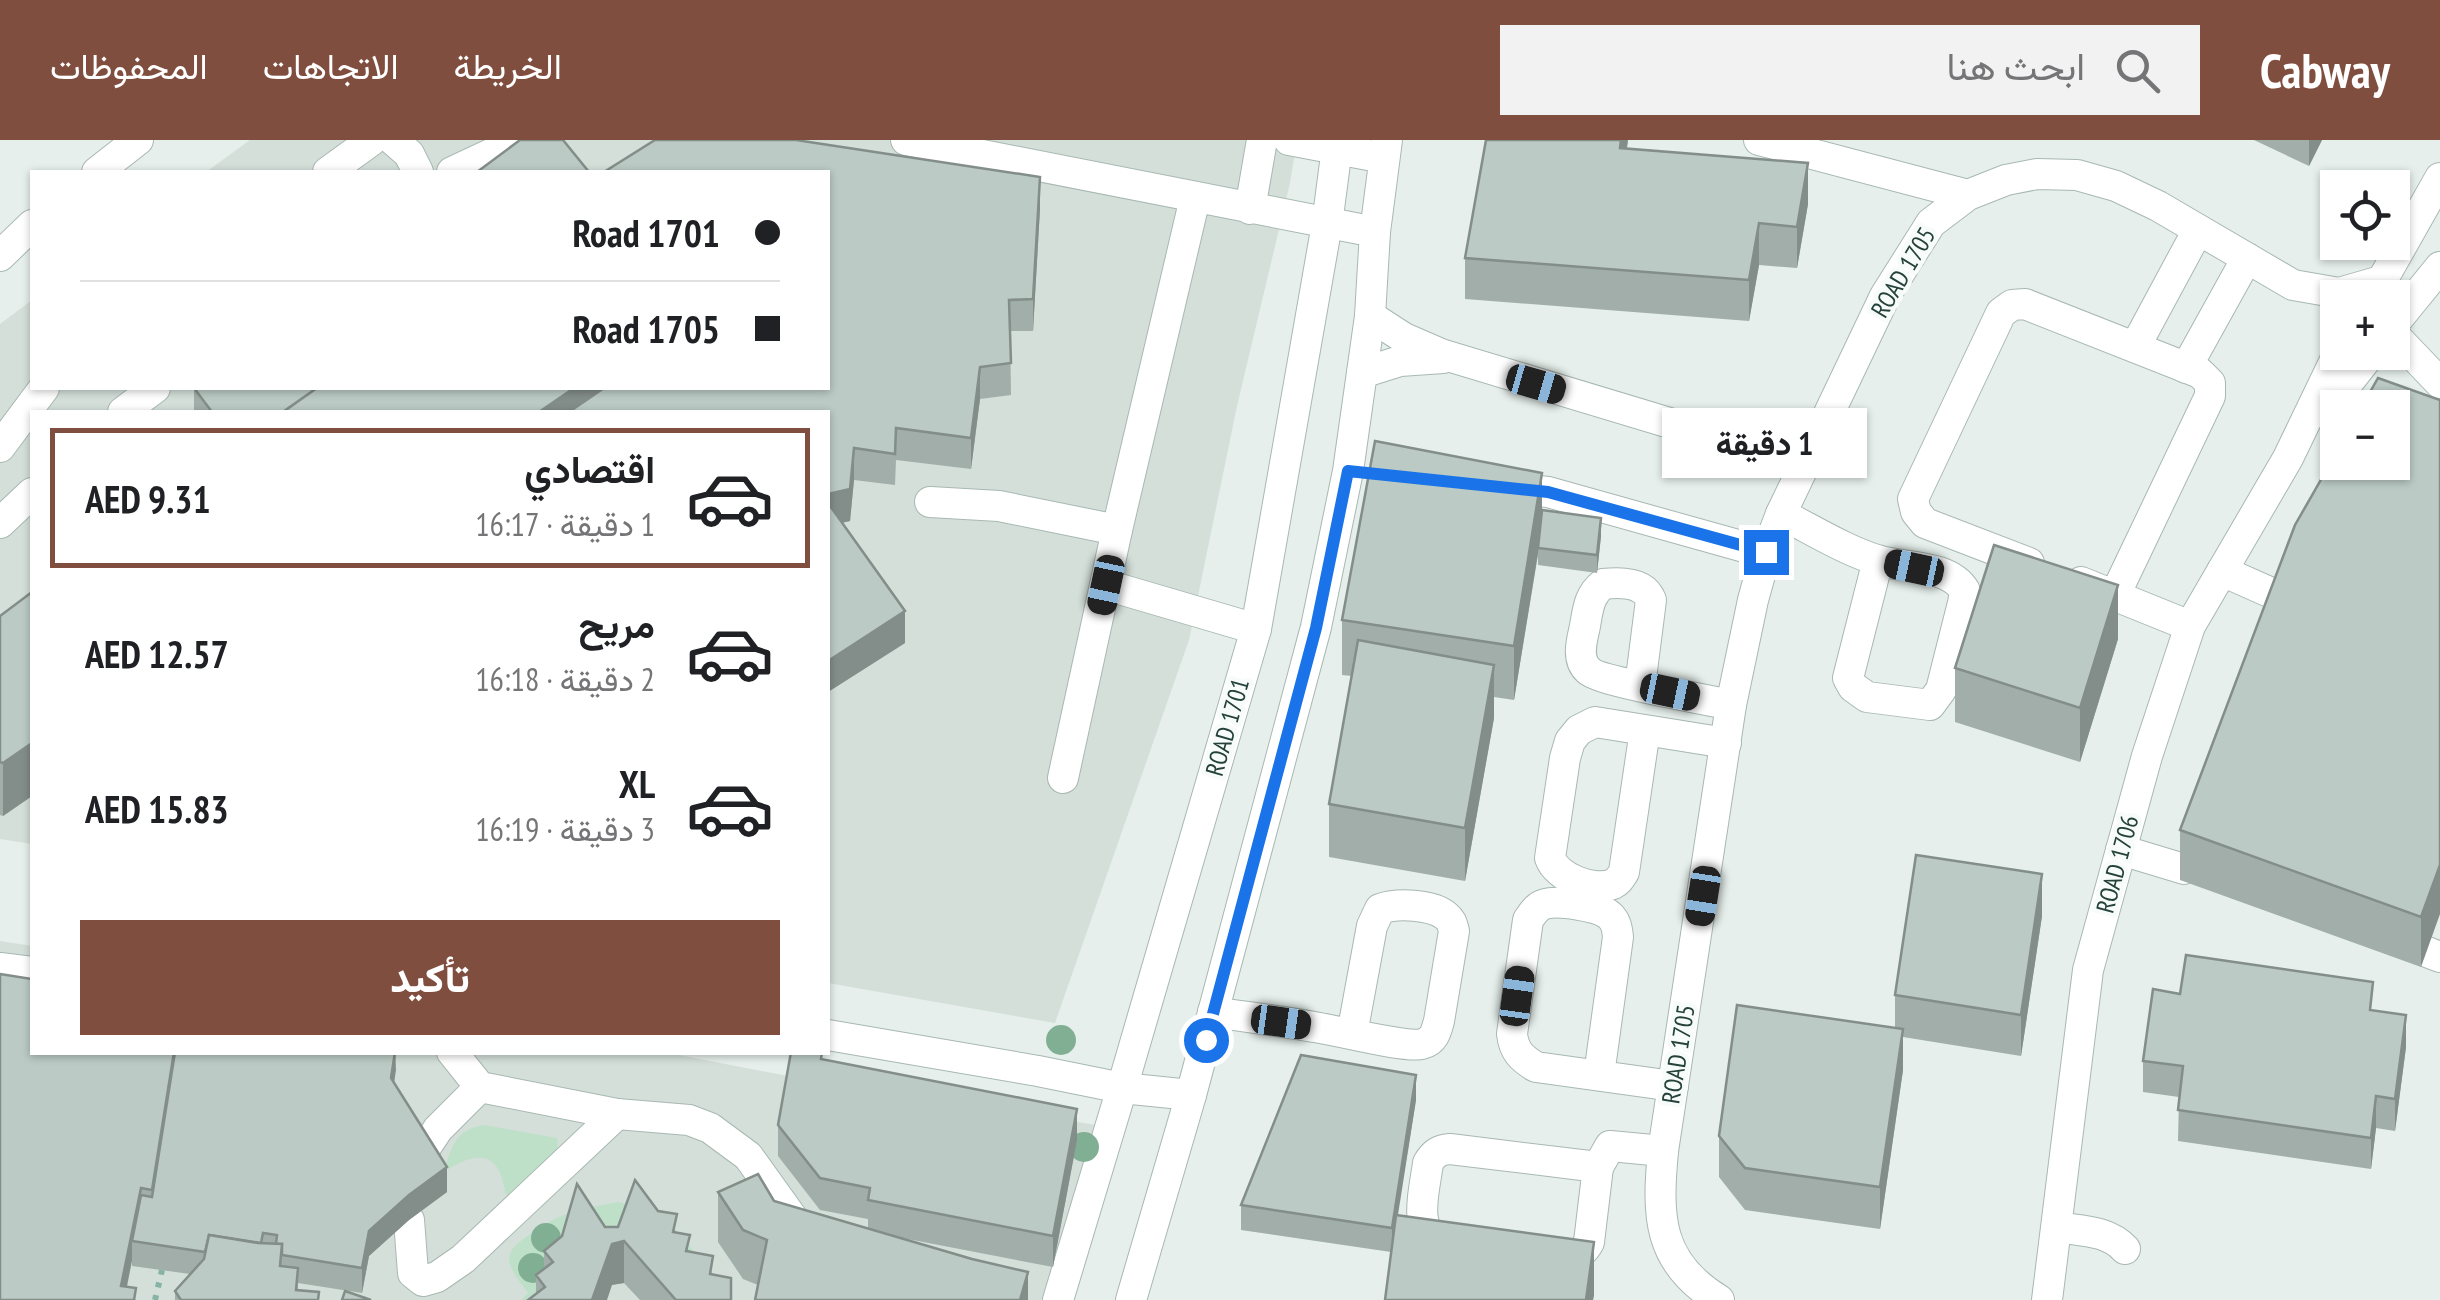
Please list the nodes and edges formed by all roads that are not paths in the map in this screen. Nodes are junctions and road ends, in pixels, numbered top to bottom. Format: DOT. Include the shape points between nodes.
graph roads {
  1 [pos="138,140"];
  2 [pos="393,140"];
  3 [pos="526,140"];
  4 [pos="906,140"];
  5 [pos="1262,140"];
  6 [pos="1289,140"];
  7 [pos="1759,140"];
  8 [pos="1337,144"];
  9 [pos="1386,149"];
  10 [pos="368,153"];
  11 [pos="99,170"];
  12 [pos="332,170"];
  13 [pos="417,170"];
  14 [pos="456,170"];
  15 [pos="2440,178"];
  16 [pos="1968,194"];
  17 [pos="1194,198"];
  18 [pos="1250,209"];
  19 [pos="1327,224"];
  20 [pos="30,227"];
  21 [pos="2198,230"];
  22 [pos="1376,232"];
  23 [pos="0,256"];
  24 [pos="2247,258"];
  25 [pos="2440,267"];
  26 [pos="2383,280"];
  27 [pos="2320,290"];
  28 [pos="2410,306"];
  29 [pos="1370,316"];
  30 [pos="2136,348"];
  31 [pos="2410,350"];
  32 [pos="1461,361"];
  33 [pos="2186,368"];
  34 [pos="2330,370"];
  35 [pos="2358,370"];
  36 [pos="1362,373"];
  37 [pos="2440,383"];
  38 [pos="152,390"];
  39 [pos="36,402"];
  40 [pos="126,410"];
  41 [pos="1726,440"];
  42 [pos="0,446"];
  43 [pos="2288,458"];
  44 [pos="1348,471"];
  45 [pos="1384,474"];
  46 [pos="1475,484"];
  47 [pos="30,494"];
  48 [pos="930,502"];
  49 [pos="1782,514"];
  50 [pos="0,524"];
  51 [pos="1117,530"];
  52 [pos="1766,552"];
  53 [pos="1878,560"];
  54 [pos="2222,571"];
  55 [pos="1106,585"];
  56 [pos="2115,595"];
  57 [pos="2285,599"];
  58 [pos="2190,626"];
  59 [pos="1256,628"];
  60 [pos="1640,686"];
  61 [pos="1731,705"];
  62 [pos="1645,730"];
  63 [pos="1726,744"];
  64 [pos="1063,778"];
  65 [pos="2120,850"];
  66 [pos="2184,868"];
  67 [pos="0,968"];
  68 [pos="30,972"];
  69 [pos="1213,1012"];
  70 [pos="1352,1034"];
  71 [pos="830,1035"];
  72 [pos="454,1055"];
  73 [pos="1598,1075"];
  74 [pos="1673,1086"];
  75 [pos="480,1087"];
  76 [pos="1122,1088"];
  77 [pos="1191,1095"];
  78 [pos="616,1114"];
  79 [pos="1663,1151"];
  80 [pos="422,1153"];
  81 [pos="1598,1167"];
  82 [pos="409,1220"];
  83 [pos="2057,1227"];
  84 [pos="834,1246"];
  85 [pos="2125,1249"];
  86 [pos="1045,1299"];
  87 [pos="1132,1300"];
  88 [pos="1718,1300"];
  89 [pos="2047,1300"];
  1 -- 11 [label="street"];
  2 -- 13 [label="street"];
  3 -- 14 [label="street"];
  4 -- 17 [label="street"];
  5 -- 18 [label="street"];
  6 -- 8 [label="street"];
  7 -- 16 [label="street"];
  8 -- 9 [label="street"];
  8 -- 19 [label="street, ROAD 1701"];
  9 -- 22 [label="street"];
  10 -- 12 [label="street"];
  15 -- 26 [label="street"];
  16 -- 21 [label="street, ROAD 1705" via="2037,174 2077,175 2116,186"];
  16 -- 49 [label="street, ROAD 1705" via="1932,222 1894,280"];
  17 -- 18 [label="street"];
  17 -- 51 [label="street"];
  18 -- 19 [label="street"];
  19 -- 22 [label="street"];
  19 -- 59 [label="street, ROAD 1701"];
  20 -- 23 [label="street"];
  21 -- 24 [label="street, ROAD 1705"];
  21 -- 30 [label="street"];
  22 -- 29 [label="street"];
  24 -- 27 [label="street, ROAD 1705" via="2293,285"];
  24 -- 33 [label="street"];
  25 -- 28 [label="street"];
  29 -- 32 [label="street"];
  29 -- 36 [label="street"];
  30 -- 33 [label="street"];
  30 -- 56 [label="street" via="2026,304 2001,313 1913,499 1925,523"];
  31 -- 37 [label="street"];
  32 -- 36 [label="street" via="1410,359"];
  32 -- 41 [label="street"];
  33 -- 56 [label="street" via="2210,383 2210,396"];
  34 -- 43 [label="street, ROAD 1706"];
  35 -- 43 [label="street, ROAD 1706"];
  36 -- 44 [label="street"];
  38 -- 40 [label="street"];
  39 -- 42 [label="street"];
  43 -- 54 [label="street, ROAD 1706"];
  44 -- 45 [label="street"];
  44 -- 69 [label="street" via="1316,628"];
  46 -- 52 [label="street" via="1548,492"];
  47 -- 50 [label="street"];
  48 -- 51 [label="street" via="999,506"];
  49 -- 52 [label="street, ROAD 1705"];
  49 -- 53 [label="street"];
  51 -- 55 [label="street"];
  52 -- 61 [label="street, ROAD 1705"];
  53 -- 53 [label="street" via="1950,575 1965,591 1941,690 1930,705 1867,696 1848,678"];
  54 -- 57 [label="street"];
  54 -- 58 [label="street, ROAD 1706"];
  55 -- 59 [label="street"];
  55 -- 64 [label="street"];
  56 -- 58 [label="street"];
  58 -- 65 [label="street, ROAD 1706"];
  59 -- 76 [label="street, ROAD 1701"];
  60 -- 61 [label="street"];
  61 -- 63 [label="street, ROAD 1705"];
  62 -- 62 [label="street" via="1595,722 1570,741 1550,858 1570,880 1611,885 1624,872"];
  62 -- 63 [label="street"];
  63 -- 74 [label="street, ROAD 1705"];
  65 -- 66 [label="street"];
  65 -- 83 [label="street, ROAD 1706" via="2088,970"];
  67 -- 68 [label="street"];
  69 -- 70 [label="street"];
  69 -- 77 [label="street"];
  70 -- 70 [label="street" via="1415,1045 1435,1036 1454,931 1444,914 1390,905 1380,910"];
  71 -- 76 [label="street"];
  72 -- 75 [label="street"];
  73 -- 73 [label="street" via="1536,1067 1514,1048 1528,920 1546,903 1596,908 1617,925"];
  73 -- 74 [label="street"];
  74 -- 79 [label="street, ROAD 1705"];
  75 -- 78 [label="street"];
  75 -- 80 [label="street"];
  76 -- 77 [label="street"];
  76 -- 86 [label="street, ROAD 1701"];
  77 -- 87 [label="street"];
  78 -- 82 [label="street" via="436,1277 423,1281 412,1272"];
  78 -- 84 [label="street" via="710,1128 748,1156 806,1235"];
  79 -- 81 [label="street" via="1610,1146"];
  79 -- 88 [label="street, ROAD 1705" via="1659,1198 1666,1240 1688,1277"];
  81 -- 81 [label="street" via="1589,1242 1572,1258 1441,1244 1423,1225 1428,1162 1441,1150"];
  83 -- 85 [label="street" via="2106,1235"];
  83 -- 89 [label="street, ROAD 1706"];
}
